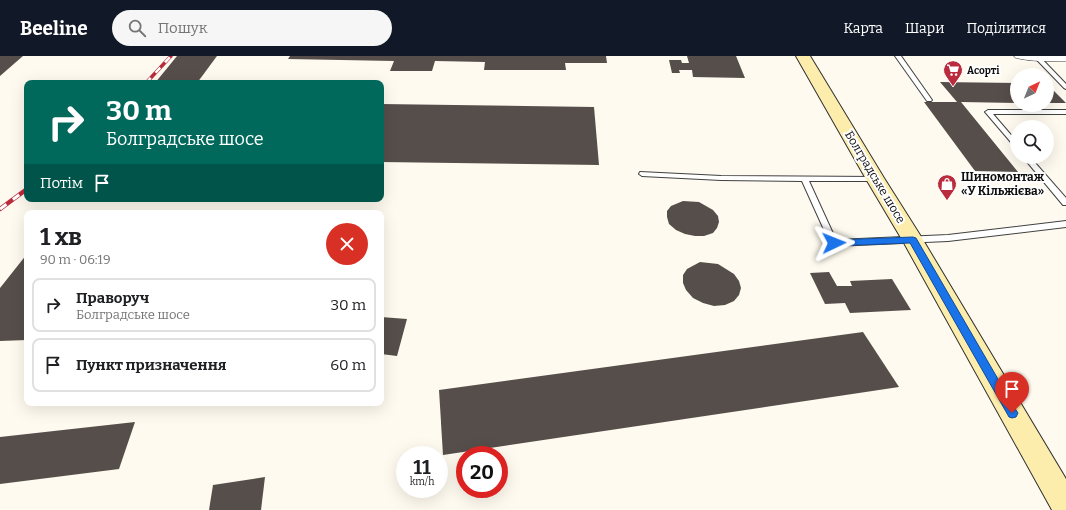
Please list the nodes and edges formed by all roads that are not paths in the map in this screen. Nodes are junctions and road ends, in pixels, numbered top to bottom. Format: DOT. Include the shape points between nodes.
graph roads {
  1 [pos="802,56"];
  2 [pos="898,56"];
  3 [pos="1022,56"];
  4 [pos="1038,58"];
  5 [pos="1066,58"];
  6 [pos="1066,87"];
  7 [pos="929,100"];
  8 [pos="1066,112"];
  9 [pos="1010,138"];
  10 [pos="1032,164"];
  11 [pos="642,174"];
  12 [pos="805,179"];
  13 [pos="875,179"];
  14 [pos="1066,203"];
  15 [pos="1066,224"];
  16 [pos="913,240"];
  17 [pos="1066,506"];
  1 -- 13 [label="main road, Болградське шосе"];
  2 -- 7 [label="lane"];
  3 -- 4 [label="street"];
  4 -- 5 [label="street"];
  4 -- 6 [label="lane"];
  8 -- 9 [label="lane" via="988,112"];
  10 -- 14 [label="lane"];
  11 -- 12 [label="lane"];
  12 -- 13 [label="lane"];
  12 -- 16 [label="lane" via="834,243"];
  13 -- 16 [label="main road, Болградське шосе"];
  15 -- 16 [label="lane"];
  16 -- 17 [label="main road, Болградське шосе"];
}
